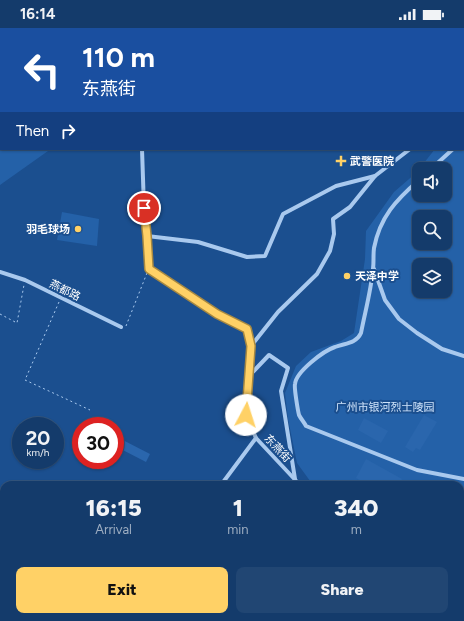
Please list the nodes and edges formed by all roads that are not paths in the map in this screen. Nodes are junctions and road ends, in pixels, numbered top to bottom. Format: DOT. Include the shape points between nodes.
graph roads {
  1 [pos="142,150"];
  2 [pos="409,150"];
  3 [pos="452,150"];
  4 [pos="439,162"];
  5 [pos="375,176"];
  6 [pos="412,186"];
  7 [pos="147,236"];
  8 [pos="373,269"];
  9 [pos="0,272"];
  10 [pos="123,328"];
  11 [pos="251,346"];
  12 [pos="464,356"];
  13 [pos="249,377"];
  14 [pos="256,438"];
  15 [pos="295,479"];
  16 [pos="464,479"];
  17 [pos="224,481"];
  1 -- 7 [label="street"];
  2 -- 5 [label="street"];
  3 -- 4 [label="street"];
  5 -- 7 [label="street" via="336,186 283,214 265,256 247,257 198,242"];
  5 -- 11 [label="street" via="350,207 333,219 334,234 330,251 316,274 278,312"];
  6 -- 8 [label="street" via="398,199 382,222 374,249"];
  7 -- 11 [label="street, 东燕街" via="149,269 217,314 247,329"];
  8 -- 12 [label="street" via="385,300 399,319 442,349"];
  8 -- 16 [label="street" via="358,339 333,347 312,360 302,370 295,384 299,415 306,426 417,470"];
  9 -- 10 [label="street, 燕都路" via="25,280"];
  11 -- 13 [label="street, 东燕街"];
  13 -- 14 [label="street, 东燕街" via="246,415"];
  13 -- 15 [label="street" via="268,355 288,368 282,391"];
  14 -- 15 [label="street, 东燕街"];
  14 -- 17 [label="street"];
}
